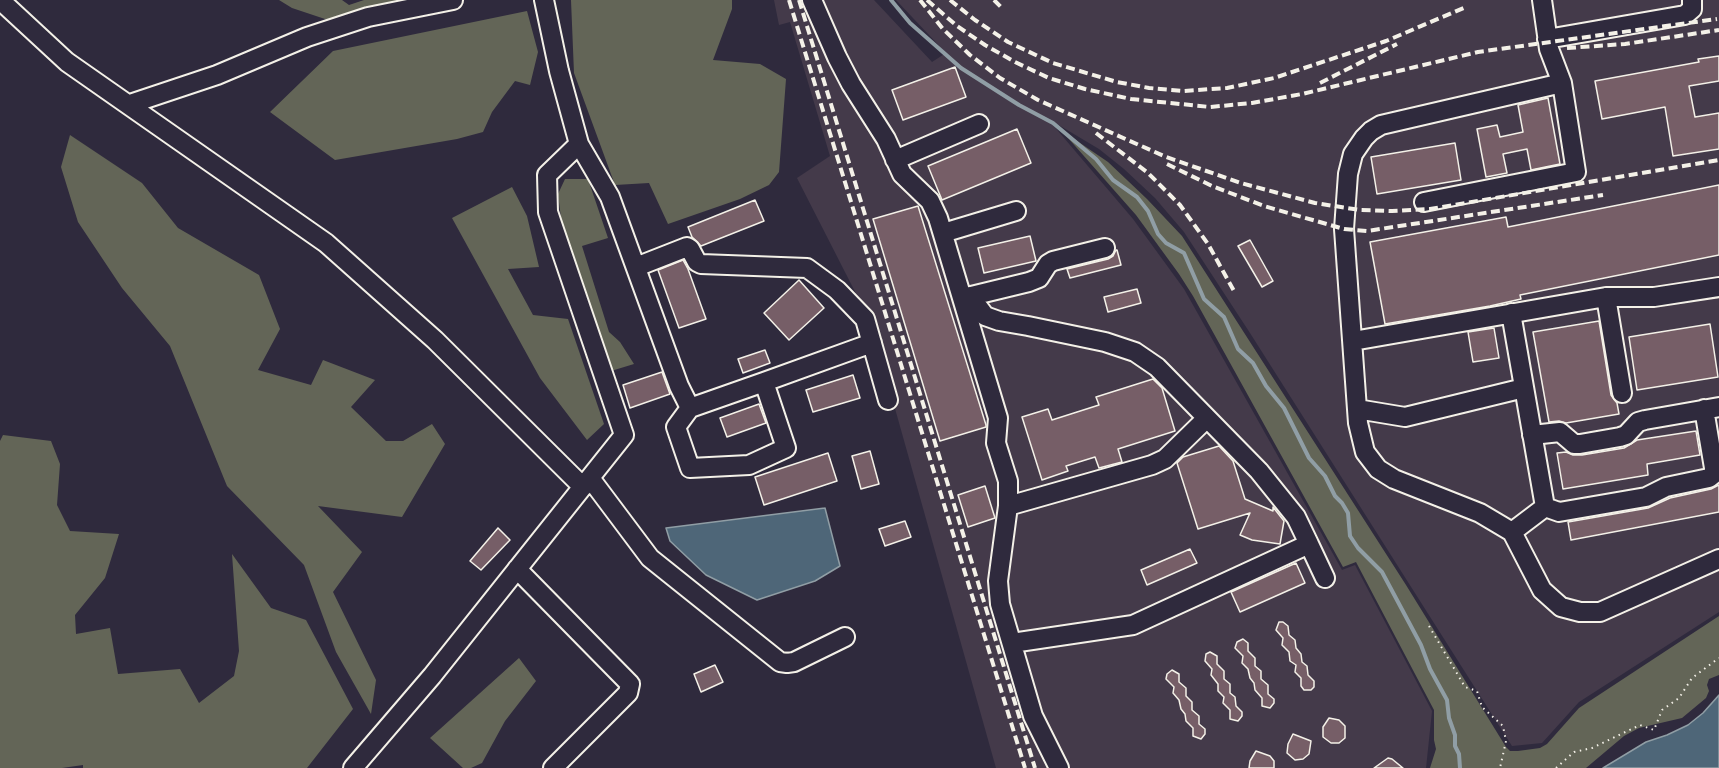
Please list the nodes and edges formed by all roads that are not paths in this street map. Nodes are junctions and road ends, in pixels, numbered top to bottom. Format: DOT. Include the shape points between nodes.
graph roads {
  1 [pos="0,0"];
  2 [pos="453,0"];
  3 [pos="544,0"];
  4 [pos="812,0"];
  5 [pos="1542,0"];
  6 [pos="1692,0"];
  7 [pos="1547,39"];
  8 [pos="1562,83"];
  9 [pos="130,104"];
  10 [pos="979,124"];
  11 [pos="579,144"];
  12 [pos="895,160"];
  13 [pos="1424,202"];
  14 [pos="1016,211"];
  15 [pos="943,233"];
  16 [pos="1105,248"];
  17 [pos="636,267"];
  18 [pos="1719,287"];
  19 [pos="966,297"];
  20 [pos="1606,297"];
  21 [pos="1511,313"];
  22 [pos="1353,341"];
  23 [pos="872,343"];
  24 [pos="764,382"];
  25 [pos="1524,388"];
  26 [pos="1623,393"];
  27 [pos="888,400"];
  28 [pos="690,408"];
  29 [pos="1711,408"];
  30 [pos="1357,409"];
  31 [pos="1207,418"];
  32 [pos="1532,435"];
  33 [pos="587,483"];
  34 [pos="1008,506"];
  35 [pos="1545,507"];
  36 [pos="1512,532"];
  37 [pos="1309,544"];
  38 [pos="1719,559"];
  39 [pos="517,569"];
  40 [pos="1325,578"];
  41 [pos="845,637"];
  42 [pos="1012,643"];
  43 [pos="353,768"];
  44 [pos="553,768"];
  45 [pos="1059,768"];
  1 -- 9 [label="street" via="67,62"];
  2 -- 9 [label="street" via="368,17"];
  3 -- 11 [label="street"];
  4 -- 12 [label="street" via="851,84"];
  5 -- 7 [label="street"];
  6 -- 7 [label="street" via="1692,9 1685,15"];
  7 -- 8 [label="street"];
  8 -- 13 [label="street" via="1576,172"];
  8 -- 22 [label="street" via="1381,125 1357,145 1350,162 1344,229"];
  9 -- 33 [label="street" via="326,243"];
  10 -- 12 [label="street"];
  11 -- 17 [label="street" via="610,197"];
  11 -- 33 [label="street" via="547,175 548,212 624,435"];
  12 -- 15 [label="street" via="902,174 930,201"];
  14 -- 15 [label="street"];
  15 -- 19 [label="street"];
  16 -- 19 [label="street" via="1053,261 1039,278 1029,282"];
  17 -- 23 [label="street" via="687,247 702,264 807,268 858,310"];
  17 -- 28 [label="street"];
  18 -- 20 [label="street" via="1654,297"];
  19 -- 31 [label="street" via="986,316 999,321 1105,342 1135,352 1157,367"];
  19 -- 34 [label="street" via="997,411 996,443 1008,481"];
  20 -- 21 [label="street"];
  20 -- 26 [label="street"];
  21 -- 22 [label="street"];
  21 -- 25 [label="street"];
  22 -- 30 [label="street"];
  23 -- 24 [label="street"];
  23 -- 27 [label="street"];
  24 -- 28 [label="street"];
  24 -- 28 [label="street" via="786,448 748,465 690,468 676,427"];
  25 -- 30 [label="street" via="1405,417"];
  25 -- 32 [label="street"];
  29 -- 32 [label="street" via="1645,420 1626,435 1580,444 1574,444 1560,432"];
  29 -- 35 [label="street" via="1714,474 1709,478 1666,487 1635,499 1559,512"];
  30 -- 36 [label="street" via="1365,452 1378,469 1480,513"];
  31 -- 34 [label="street" via="1165,459 1152,465"];
  31 -- 37 [label="street" via="1259,471 1296,517"];
  32 -- 35 [label="street"];
  33 -- 39 [label="street"];
  33 -- 41 [label="street" via="650,558 780,662 794,662"];
  34 -- 42 [label="street" via="998,581 1000,604"];
  35 -- 36 [label="street"];
  36 -- 38 [label="street" via="1542,590 1561,607 1580,612 1599,612"];
  37 -- 40 [label="street"];
  37 -- 42 [label="street" via="1133,625"];
  39 -- 43 [label="street"];
  39 -- 44 [label="street" via="631,689"];
  42 -- 45 [label="street" via="1034,716"];
}
